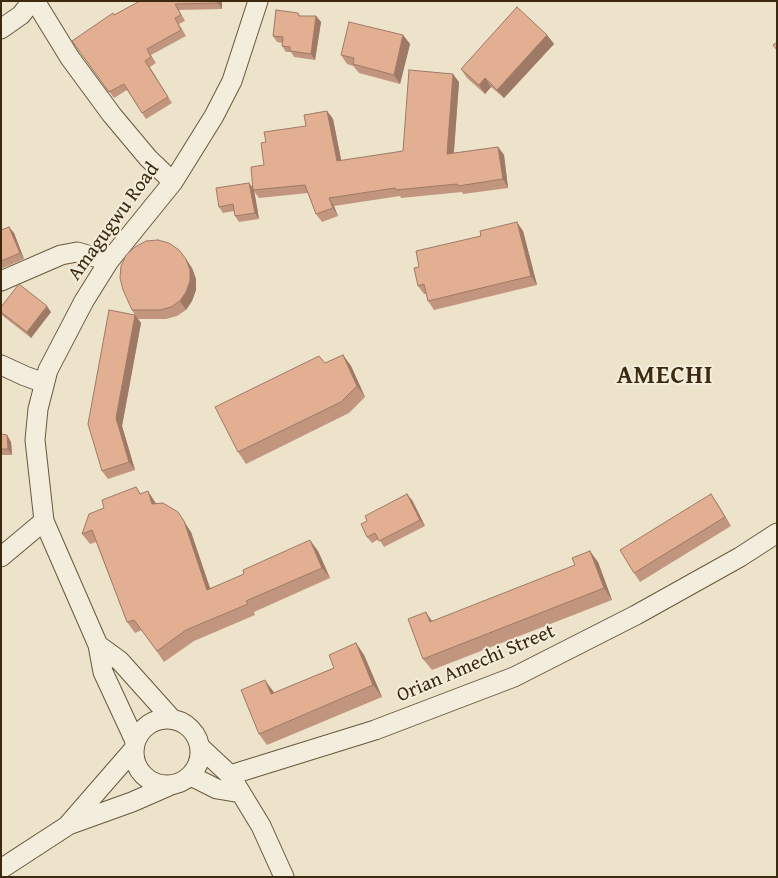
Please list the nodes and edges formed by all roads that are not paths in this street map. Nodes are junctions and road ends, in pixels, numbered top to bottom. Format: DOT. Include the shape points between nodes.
graph roads {
  1 [pos="34,1"];
  2 [pos="258,1"];
  3 [pos="1,29"];
  4 [pos="173,182"];
  5 [pos="109,261"];
  6 [pos="1,281"];
  7 [pos="1,364"];
  8 [pos="44,382"];
  9 [pos="44,521"];
  10 [pos="777,533"];
  11 [pos="1,557"];
  12 [pos="98,646"];
  13 [pos="172,719"];
  14 [pos="135,745"];
  15 [pos="200,747"];
  16 [pos="230,775"];
  17 [pos="190,776"];
  18 [pos="171,785"];
  19 [pos="241,793"];
  20 [pos="67,826"];
  21 [pos="1,869"];
  22 [pos="284,877"];
  1 -- 3 [label="street"];
  1 -- 4 [label="street" via="70,58 112,114 148,158"];
  2 -- 4 [label="street, Amagugwu Road" via="232,81"];
  4 -- 5 [label="street, Amagugwu Road"];
  5 -- 6 [label="street" via="77,252"];
  5 -- 8 [label="street, Amagugwu Road" via="66,334"];
  7 -- 8 [label="street"];
  8 -- 9 [label="street, Amagugwu Road" via="35,440"];
  9 -- 11 [label="street"];
  9 -- 12 [label="street, Amagugwu Road"];
  10 -- 16 [label="street, Orian Amechi Street" via="636,615 514,677 375,730"];
  12 -- 13 [label="street" via="120,661"];
  12 -- 14 [label="street, Amagugwu Road" via="103,672"];
  13 -- 14 [label="street" via="150,723 141,731"];
  13 -- 15 [label="street" via="191,728"];
  14 -- 18 [label="street" via="136,763 144,775 156,783"];
  14 -- 20 [label="street"];
  15 -- 16 [label="street"];
  15 -- 17 [label="street" via="197,767"];
  16 -- 19 [label="street"];
  17 -- 18 [label="street"];
  17 -- 19 [label="street" via="217,789"];
  18 -- 20 [label="street"];
  19 -- 22 [label="street" via="261,826"];
  20 -- 21 [label="street"];
}
